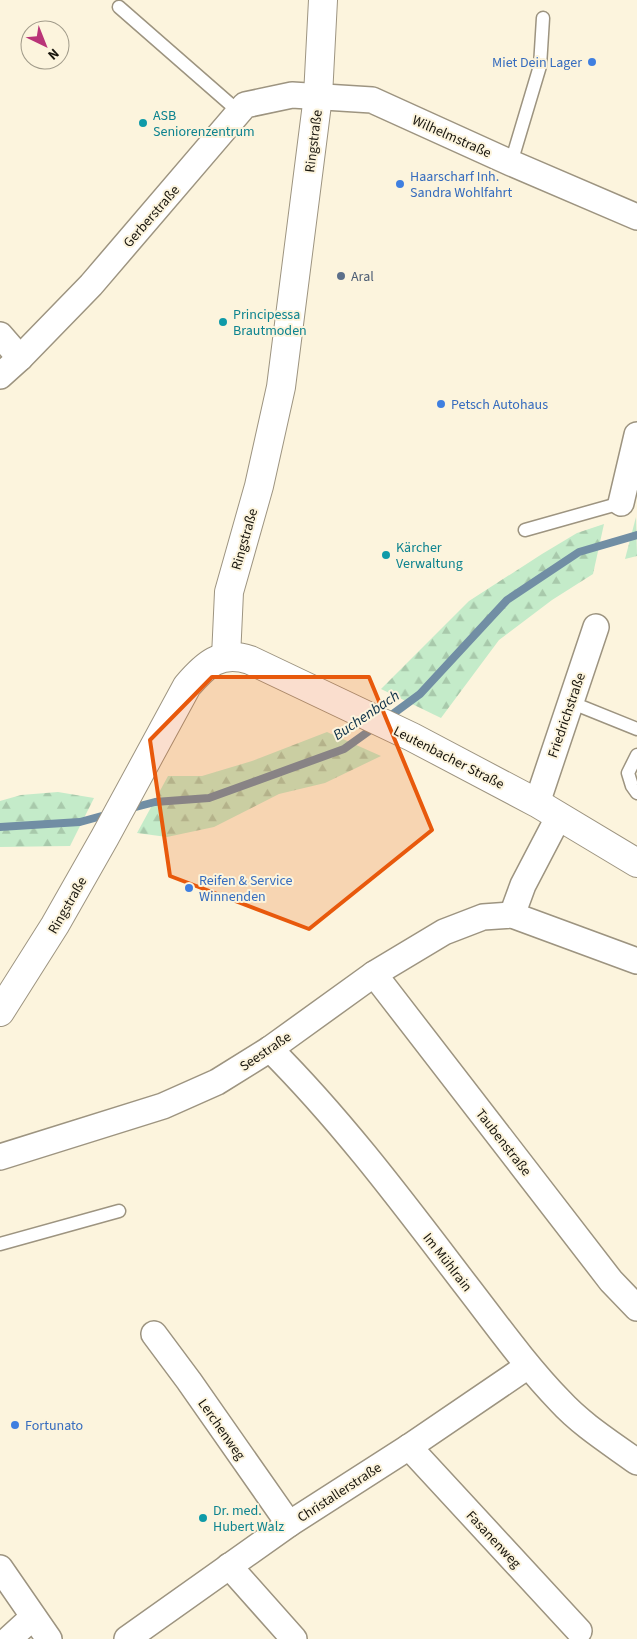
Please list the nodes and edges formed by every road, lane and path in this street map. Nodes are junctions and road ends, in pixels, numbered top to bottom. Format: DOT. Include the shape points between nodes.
graph roads {
  1 [pos="323,0"];
  2 [pos="119,7"];
  3 [pos="543,18"];
  4 [pos="318,96"];
  5 [pos="238,111"];
  6 [pos="511,164"];
  7 [pos="637,218"];
  8 [pos="0,335"];
  9 [pos="20,358"];
  10 [pos="0,376"];
  11 [pos="637,434"];
  12 [pos="621,503"];
  13 [pos="526,530"];
  14 [pos="596,628"];
  15 [pos="226,658"];
  16 [pos="570,702"];
  17 [pos="637,729"];
  18 [pos="637,755"];
  19 [pos="637,793"];
  20 [pos="548,809"];
  21 [pos="637,864"];
  22 [pos="512,914"];
  23 [pos="637,961"];
  24 [pos="374,974"];
  25 [pos="0,1012"];
  26 [pos="270,1049"];
  27 [pos="0,1157"];
  28 [pos="119,1211"];
  29 [pos="0,1244"];
  30 [pos="637,1308"];
  31 [pos="154,1334"];
  32 [pos="528,1366"];
  33 [pos="409,1447"];
  34 [pos="637,1462"];
  35 [pos="289,1524"];
  36 [pos="229,1566"];
  37 [pos="0,1568"];
  38 [pos="33,1617"];
  39 [pos="579,1631"];
  40 [pos="9,1639"];
  41 [pos="49,1639"];
  42 [pos="127,1639"];
  43 [pos="294,1639"];
  1 -- 4 [label="street, Ringstraße"];
  2 -- 5 [label="lane"];
  3 -- 6 [label="lane" via="540,66"];
  4 -- 5 [label="street, Gerberstraße" via="292,95 245,104"];
  4 -- 6 [label="street, Wilhelmstraße" via="372,100"];
  4 -- 15 [label="street, Ringstraße" via="281,387 259,486 228,592"];
  5 -- 9 [label="street, Gerberstraße" via="91,284"];
  6 -- 7 [label="street, Wilhelmstraße"];
  8 -- 9 [label="street"];
  9 -- 10 [label="street, Gerberstraße"];
  11 -- 12 [label="street"];
  12 -- 13 [label="lane"];
  14 -- 16 [label="street, Friedrichstraße"];
  15 -- 20 [label="street, Leutenbacher Straße" via="237,655 250,660 412,737"];
  15 -- 25 [label="street, Ringstraße" via="202,668 187,686 106,837"];
  16 -- 17 [label="lane"];
  16 -- 20 [label="street, Friedrichstraße"];
  18 -- 19 [label="lane" via="628,772"];
  20 -- 21 [label="street, Leutenbacher Straße"];
  20 -- 22 [label="street"];
  22 -- 23 [label="street, Seestraße"];
  22 -- 24 [label="street, Seestraße" via="483,916 444,932"];
  24 -- 26 [label="street, Seestraße"];
  24 -- 30 [label="street, Taubenstraße" via="611,1281"];
  26 -- 27 [label="street, Seestraße" via="217,1082 163,1106"];
  26 -- 32 [label="street, Im Mühlrain" via="303,1082 386,1181"];
  28 -- 29 [label="lane"];
  31 -- 35 [label="street, Lerchenweg"];
  32 -- 33 [label="street, Christallerstraße"];
  32 -- 34 [label="street, Im Mühlrain" via="561,1402"];
  33 -- 35 [label="street, Christallerstraße"];
  33 -- 39 [label="street, Fasanenweg"];
  35 -- 36 [label="street, Christallerstraße"];
  36 -- 42 [label="street, Christallerstraße"];
  36 -- 43 [label="street"];
  37 -- 38 [label="street"];
  38 -- 40 [label="street"];
  38 -- 41 [label="street"];
}
